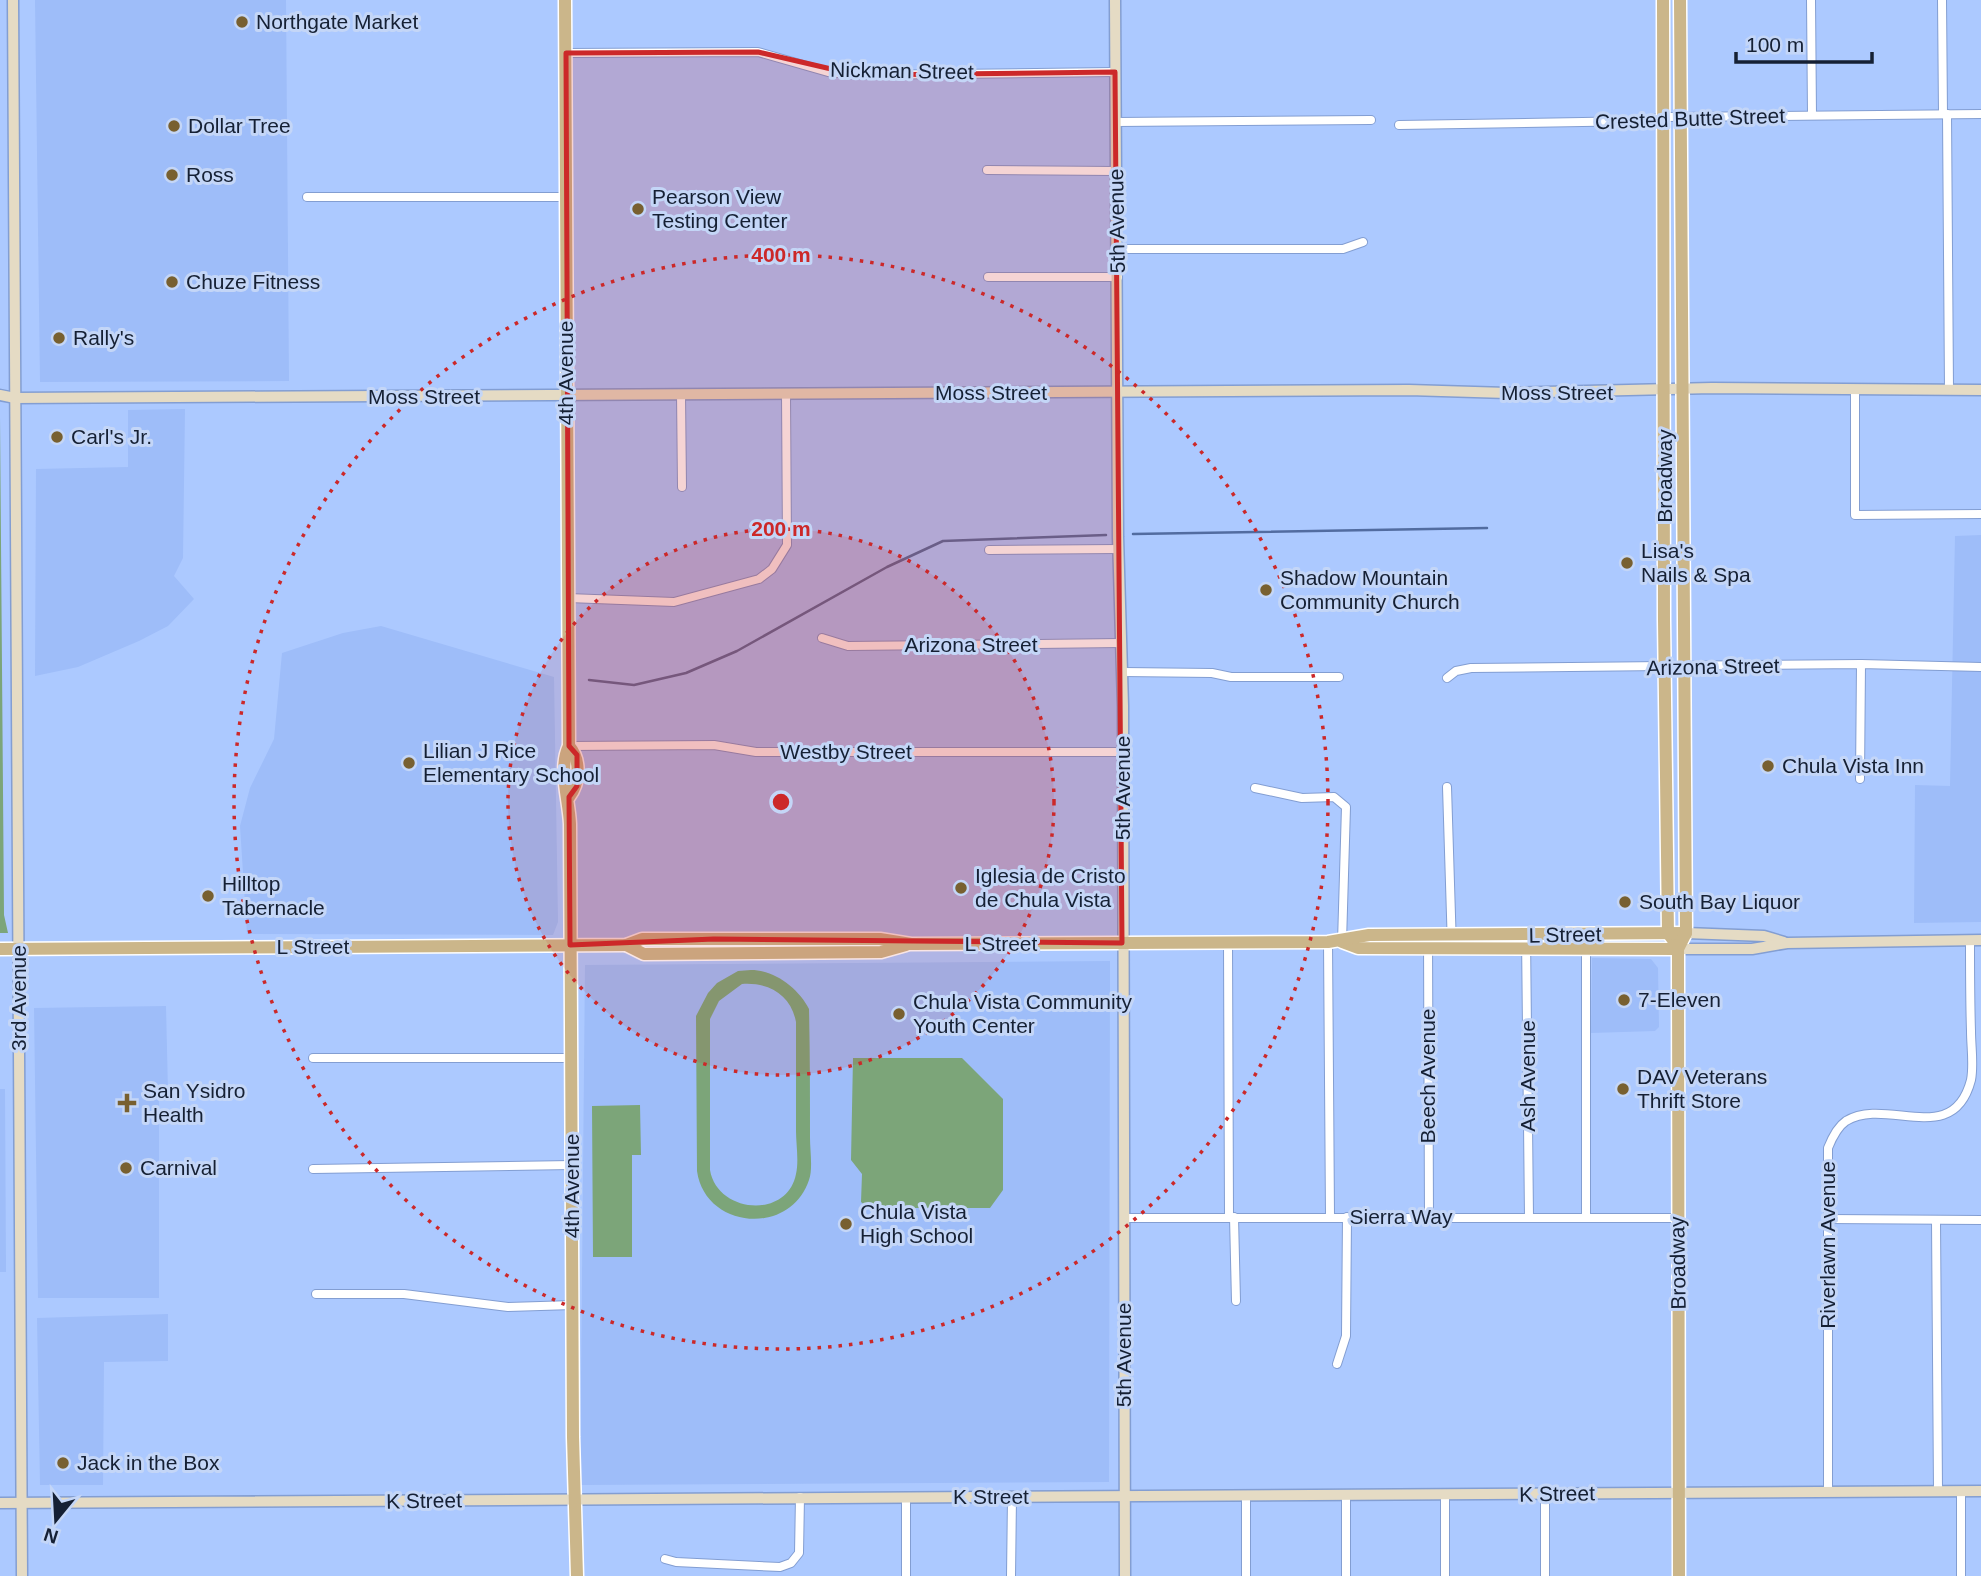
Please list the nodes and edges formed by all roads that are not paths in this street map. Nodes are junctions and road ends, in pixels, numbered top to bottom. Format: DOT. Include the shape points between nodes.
graph roads {
  1 [pos="13,0"];
  2 [pos="565,0"];
  3 [pos="1115,0"];
  4 [pos="1663,0"];
  5 [pos="1680,0"];
  6 [pos="1811,0"];
  7 [pos="1942,0"];
  8 [pos="566,53"];
  9 [pos="1115,72"];
  10 [pos="1945,114"];
  11 [pos="1981,114"];
  12 [pos="1812,116"];
  13 [pos="1664,117"];
  14 [pos="1680,117"];
  15 [pos="1371,120"];
  16 [pos="1116,122"];
  17 [pos="1399,125"];
  18 [pos="987,170"];
  19 [pos="1115,171"];
  20 [pos="307,197"];
  21 [pos="566,197"];
  22 [pos="1363,242"];
  23 [pos="1116,249"];
  24 [pos="988,277"];
  25 [pos="1118,277"];
  26 [pos="1665,389"];
  27 [pos="1682,389"];
  28 [pos="1949,390"];
  29 [pos="1981,390"];
  30 [pos="1119,391"];
  31 [pos="1855,391"];
  32 [pos="681,394"];
  33 [pos="786,394"];
  34 [pos="0,395"];
  35 [pos="565,396"];
  36 [pos="15,398"];
  37 [pos="682,486"];
  38 [pos="1981,514"];
  39 [pos="1118,549"];
  40 [pos="989,550"];
  41 [pos="568,598"];
  42 [pos="822,638"];
  43 [pos="1121,643"];
  44 [pos="1861,664"];
  45 [pos="1981,667"];
  46 [pos="1665,668"];
  47 [pos="1684,668"];
  48 [pos="1123,672"];
  49 [pos="1339,677"];
  50 [pos="1447,678"];
  51 [pos="569,746"];
  52 [pos="1123,751"];
  53 [pos="1860,779"];
  54 [pos="1447,787"];
  55 [pos="1255,788"];
  56 [pos="1668,933"];
  57 [pos="1686,933"];
  58 [pos="1975,940"];
  59 [pos="1428,941"];
  60 [pos="1451,941"];
  61 [pos="1328,942"];
  62 [pos="1342,942"];
  63 [pos="1527,942"];
  64 [pos="1122,943"];
  65 [pos="1228,943"];
  66 [pos="1787,943"];
  67 [pos="570,945"];
  68 [pos="0,949"];
  69 [pos="18,949"];
  70 [pos="1678,949"];
  71 [pos="1586,950"];
  72 [pos="313,1058"];
  73 [pos="571,1058"];
  74 [pos="572,1165"];
  75 [pos="313,1169"];
  76 [pos="1329,1216"];
  77 [pos="1232,1217"];
  78 [pos="1347,1217"];
  79 [pos="1529,1217"];
  80 [pos="1586,1217"];
  81 [pos="1124,1218"];
  82 [pos="1429,1218"];
  83 [pos="1677,1218"];
  84 [pos="1827,1219"];
  85 [pos="1936,1220"];
  86 [pos="1981,1220"];
  87 [pos="316,1294"];
  88 [pos="1236,1301"];
  89 [pos="573,1305"];
  90 [pos="1337,1364"];
  91 [pos="1938,1490"];
  92 [pos="1828,1491"];
  93 [pos="1961,1491"];
  94 [pos="1981,1491"];
  95 [pos="1679,1493"];
  96 [pos="1346,1495"];
  97 [pos="1445,1495"];
  98 [pos="1545,1495"];
  99 [pos="1246,1496"];
  100 [pos="800,1497"];
  101 [pos="906,1497"];
  102 [pos="1012,1497"];
  103 [pos="1125,1497"];
  104 [pos="574,1500"];
  105 [pos="0,1503"];
  106 [pos="22,1503"];
  107 [pos="665,1559"];
  108 [pos="22,1576"];
  109 [pos="577,1576"];
  110 [pos="906,1576"];
  111 [pos="1011,1576"];
  112 [pos="1125,1576"];
  113 [pos="1246,1576"];
  114 [pos="1346,1576"];
  115 [pos="1445,1576"];
  116 [pos="1545,1576"];
  117 [pos="1679,1576"];
  118 [pos="1961,1576"];
  1 -- 36 [label="street, 3rd Avenue"];
  2 -- 8 [label="main road, 4th Avenue"];
  3 -- 9 [label="street, 5th Avenue"];
  4 -- 13 [label="main road, Broadway"];
  5 -- 14 [label="main road, Broadway"];
  6 -- 12 [label="street"];
  7 -- 10 [label="street"];
  8 -- 9 [label="street, Nickman Street" via="758,52 856,75"];
  8 -- 21 [label="main road, 4th Avenue"];
  9 -- 16 [label="street, 5th Avenue"];
  10 -- 11 [label="street, Crested Butte Street"];
  10 -- 12 [label="street, Crested Butte Street"];
  10 -- 28 [label="street"];
  12 -- 14 [label="street, Crested Butte Street"];
  13 -- 14 [label="street, Crested Butte Street"];
  13 -- 17 [label="street, Crested Butte Street"];
  13 -- 26 [label="main road, Broadway"];
  14 -- 27 [label="main road, Broadway"];
  15 -- 16 [label="street"];
  16 -- 19 [label="street, 5th Avenue"];
  18 -- 19 [label="street"];
  19 -- 23 [label="street, 5th Avenue"];
  20 -- 21 [label="street"];
  21 -- 35 [label="main road, 4th Avenue"];
  22 -- 23 [label="street" via="1343,249"];
  23 -- 25 [label="street, 5th Avenue"];
  24 -- 25 [label="street"];
  25 -- 30 [label="street, 5th Avenue"];
  26 -- 27 [label="street, Moss Street"];
  26 -- 30 [label="street, Moss Street"];
  26 -- 46 [label="main road, Broadway"];
  27 -- 31 [label="street, Moss Street"];
  27 -- 47 [label="main road, Broadway"];
  28 -- 29 [label="street, Moss Street"];
  28 -- 31 [label="street, Moss Street"];
  30 -- 33 [label="street, Moss Street"];
  30 -- 39 [label="street, 5th Avenue"];
  31 -- 38 [label="street" via="1855,515"];
  32 -- 33 [label="street, Moss Street"];
  32 -- 35 [label="street, Moss Street"];
  32 -- 37 [label="street"];
  33 -- 41 [label="street" via="787,545 772,569 759,579 674,602"];
  34 -- 36 [label="street, Moss Street"];
  35 -- 36 [label="street, Moss Street"];
  35 -- 41 [label="main road, 4th Avenue"];
  36 -- 69 [label="street, 3rd Avenue"];
  39 -- 40 [label="street"];
  39 -- 43 [label="street, 5th Avenue"];
  41 -- 51 [label="main road, 4th Avenue"];
  42 -- 43 [label="street, Arizona Street" via="848,646"];
  43 -- 48 [label="street, 5th Avenue"];
  44 -- 45 [label="street, Arizona Street"];
  44 -- 47 [label="street, Arizona Street"];
  44 -- 53 [label="street"];
  46 -- 47 [label="street, Arizona Street"];
  46 -- 50 [label="street, Arizona Street" via="1471,668"];
  46 -- 56 [label="main road, Broadway"];
  47 -- 57 [label="main road, Broadway"];
  48 -- 49 [label="street"];
  48 -- 52 [label="street, 5th Avenue"];
  51 -- 52 [label="street, Westby Street" via="714,745 756,752"];
  51 -- 67 [label="main road, 4th Avenue" via="577,755 577,786 569,797"];
  52 -- 64 [label="street, 5th Avenue"];
  54 -- 60 [label="street"];
  55 -- 62 [label="street" via="1302,798 1334,797 1346,807"];
  56 -- 57 [label="main road, L Street"];
  56 -- 63 [label="main road, L Street"];
  56 -- 70 [label="main road"];
  57 -- 66 [label="street, L Street" via="1764,936"];
  57 -- 70 [label="main road, Broadway"];
  58 -- 66 [label="street, L Street"];
  58 -- 84 [label="street, Riverlawn Avenue" via="1972,1076 1967,1092 1949,1113 1935,1117 1846,1121 1828,1147"];
  59 -- 60 [label="main road, L Street"];
  59 -- 62 [label="main road, L Street" via="1358,948"];
  59 -- 82 [label="street, Beech Avenue"];
  60 -- 63 [label="main road, L Street"];
  61 -- 62 [label="main road, L Street"];
  61 -- 65 [label="main road, L Street"];
  61 -- 76 [label="street"];
  63 -- 71 [label="main road, L Street"];
  63 -- 79 [label="street, Ash Avenue"];
  64 -- 65 [label="main road, L Street"];
  64 -- 67 [label="main road, L Street" via="642,939 626,945"];
  64 -- 81 [label="street, 5th Avenue"];
  65 -- 77 [label="street"];
  66 -- 70 [label="street, L Street"];
  67 -- 69 [label="main road, L Street"];
  67 -- 73 [label="main road, 4th Avenue"];
  68 -- 69 [label="main road, L Street"];
  69 -- 106 [label="street, 3rd Avenue"];
  70 -- 71 [label="main road, L Street"];
  70 -- 83 [label="main road, Broadway"];
  71 -- 80 [label="street"];
  72 -- 73 [label="street"];
  73 -- 74 [label="main road, 4th Avenue"];
  74 -- 75 [label="street"];
  74 -- 89 [label="main road, 4th Avenue"];
  76 -- 77 [label="street, Sierra Way"];
  76 -- 78 [label="street, Sierra Way"];
  77 -- 81 [label="street, Sierra Way"];
  77 -- 88 [label="street"];
  78 -- 82 [label="street, Sierra Way"];
  78 -- 90 [label="street" via="1346,1336"];
  79 -- 80 [label="street, Sierra Way"];
  79 -- 82 [label="street, Sierra Way"];
  80 -- 83 [label="street, Sierra Way"];
  81 -- 103 [label="street, 5th Avenue"];
  83 -- 95 [label="main road, Broadway"];
  84 -- 85 [label="street"];
  84 -- 92 [label="street, Riverlawn Avenue"];
  85 -- 86 [label="street"];
  85 -- 91 [label="street"];
  87 -- 89 [label="street" via="404,1294 508,1307"];
  89 -- 104 [label="main road, 4th Avenue"];
  91 -- 92 [label="street, K Street"];
  91 -- 93 [label="street, K Street"];
  92 -- 95 [label="street, K Street"];
  93 -- 94 [label="street, K Street"];
  93 -- 118 [label="street"];
  95 -- 98 [label="street, K Street"];
  95 -- 117 [label="main road, Broadway"];
  96 -- 97 [label="street, K Street"];
  96 -- 99 [label="street, K Street"];
  96 -- 114 [label="street"];
  97 -- 98 [label="street, K Street"];
  97 -- 115 [label="street"];
  98 -- 116 [label="street"];
  99 -- 103 [label="street, K Street"];
  99 -- 113 [label="street"];
  100 -- 101 [label="street, K Street"];
  100 -- 104 [label="street, K Street"];
  100 -- 107 [label="street" via="799,1553 791,1563 773,1566"];
  101 -- 102 [label="street, K Street"];
  101 -- 110 [label="street"];
  102 -- 103 [label="street, K Street"];
  102 -- 111 [label="street"];
  103 -- 112 [label="street, 5th Avenue"];
  104 -- 106 [label="street, K Street"];
  104 -- 109 [label="main road, 4th Avenue"];
  105 -- 106 [label="street, K Street"];
  106 -- 108 [label="street, 3rd Avenue"];
}
